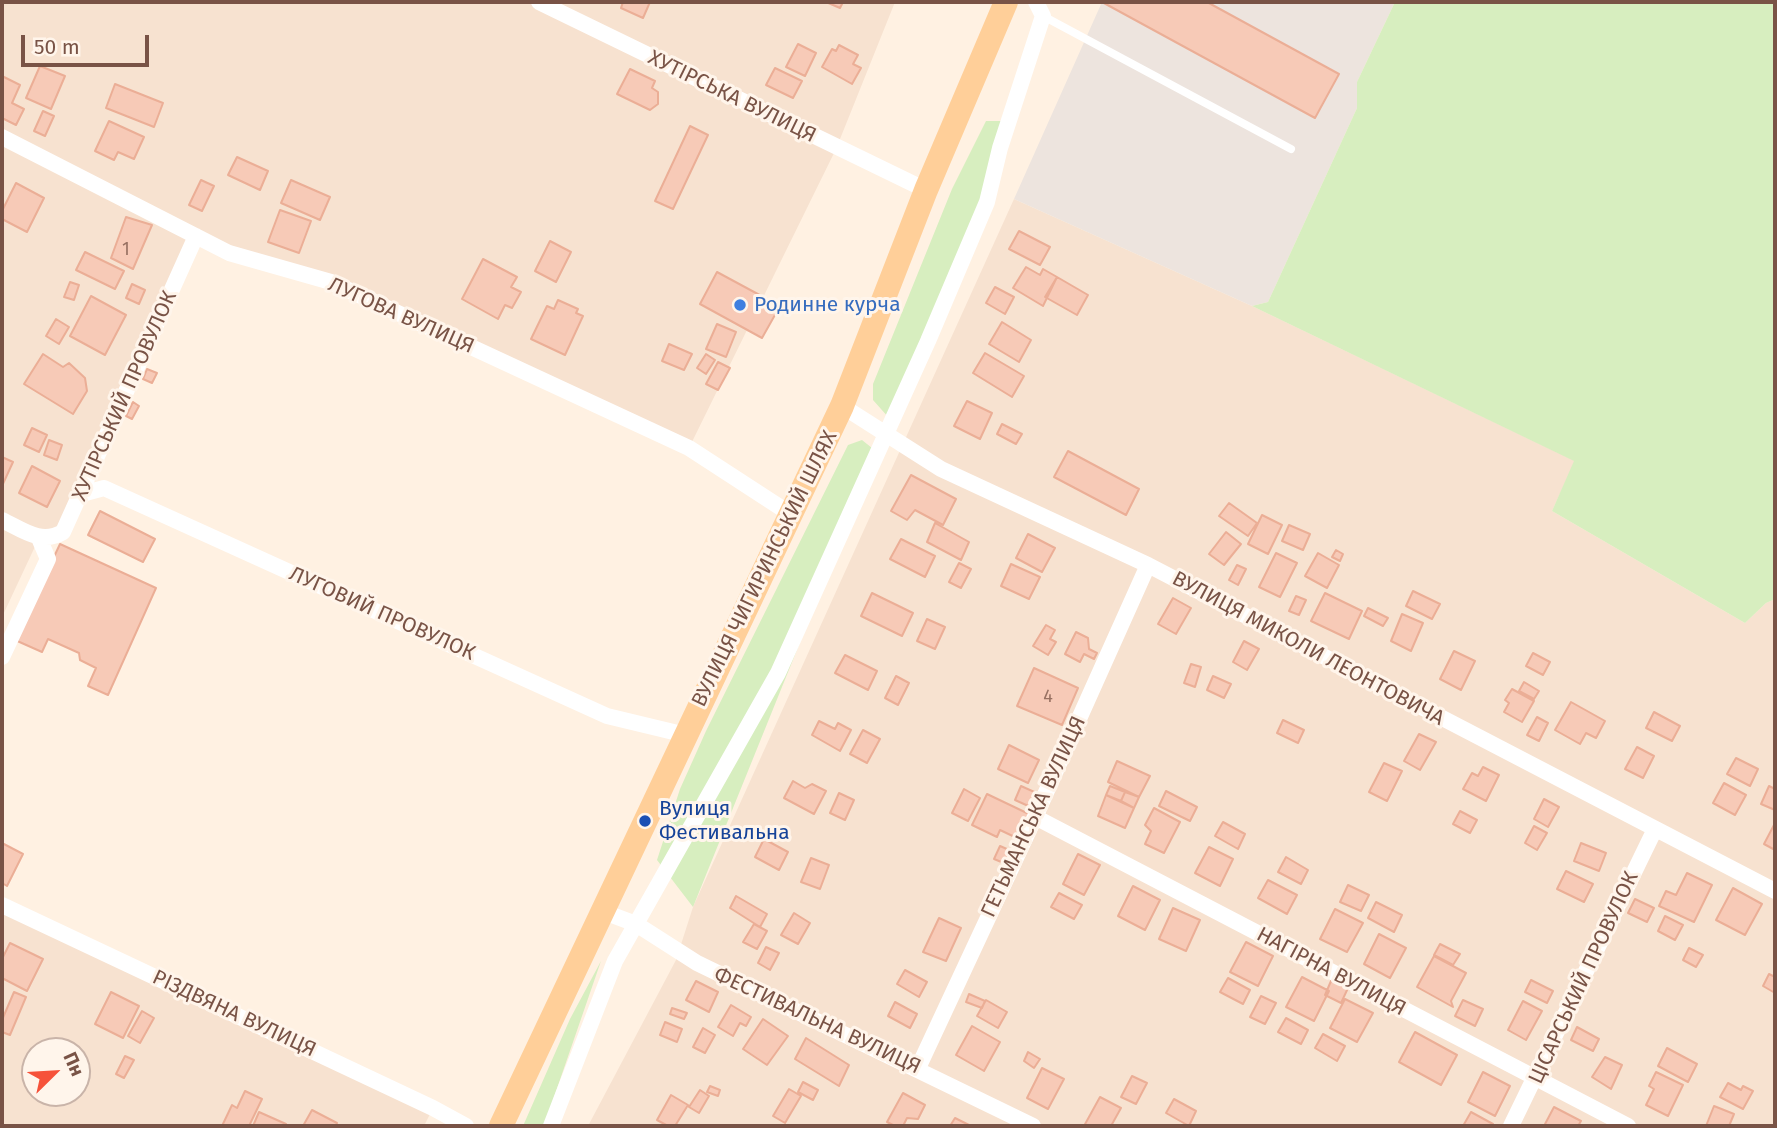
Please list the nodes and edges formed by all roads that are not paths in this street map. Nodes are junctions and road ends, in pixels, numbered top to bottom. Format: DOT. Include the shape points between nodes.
graph roads {
  1 [pos="539,2"];
  2 [pos="1006,2"];
  3 [pos="1040,9"];
  4 [pos="2,137"];
  5 [pos="1290,149"];
  6 [pos="926,190"];
  7 [pos="196,236"];
  8 [pos="842,406"];
  9 [pos="885,435"];
  10 [pos="82,494"];
  11 [pos="792,515"];
  12 [pos="2,520"];
  13 [pos="39,538"];
  14 [pos="1148,565"];
  15 [pos="2,657"];
  16 [pos="686,734"];
  17 [pos="1035,817"];
  18 [pos="1655,829"];
  19 [pos="1775,891"];
  20 [pos="2,905"];
  21 [pos="604,912"];
  22 [pos="636,924"];
  23 [pos="918,1068"];
  24 [pos="1536,1080"];
  25 [pos="466,1126"];
  26 [pos="501,1126"];
  27 [pos="551,1126"];
  28 [pos="1033,1126"];
  29 [pos="1511,1126"];
  30 [pos="1628,1126"];
  1 -- 6 [label="street, ХУТІРСЬКА ВУЛИЦЯ"];
  2 -- 6 [label="main road, ВУЛИЦЯ ЧИГИРИНСЬКИЙ ШЛЯХ"];
  3 -- 5 [label="lane"];
  3 -- 9 [label="street" via="987,202"];
  4 -- 7 [label="street, ЛУГОВА ВУЛИЦЯ"];
  6 -- 8 [label="main road, ВУЛИЦЯ ЧИГИРИНСЬКИЙ ШЛЯХ"];
  7 -- 10 [label="street, ХУТІРСЬКИЙ ПРОВУЛОК"];
  7 -- 11 [label="street, ЛУГОВА ВУЛИЦЯ" via="229,253 331,282 689,448"];
  8 -- 9 [label="street, ВУЛИЦЯ МИКОЛИ ЛЕОНТОВИЧА"];
  8 -- 11 [label="main road, ВУЛИЦЯ ЧИГИРИНСЬКИЙ ШЛЯХ"];
  9 -- 14 [label="street, ВУЛИЦЯ МИКОЛИ ЛЕОНТОВИЧА" via="941,469"];
  9 -- 22 [label="street" via="778,673"];
  10 -- 13 [label="street, ХУТІРСЬКИЙ ПРОВУЛОК" via="63,532"];
  10 -- 16 [label="street, ЛУГОВИЙ ПРОВУЛОК" via="104,488 607,716"];
  11 -- 16 [label="main road, ВУЛИЦЯ ЧИГИРИНСЬКИЙ ШЛЯХ"];
  12 -- 13 [label="street"];
  13 -- 15 [label="street" via="48,559"];
  14 -- 17 [label="street, ГЕТЬМАНСЬКА ВУЛИЦЯ"];
  14 -- 18 [label="street, ВУЛИЦЯ МИКОЛИ ЛЕОНТОВИЧА"];
  16 -- 21 [label="main road, ВУЛИЦЯ ЧИГИРИНСЬКИЙ ШЛЯХ"];
  17 -- 23 [label="street, ГЕТЬМАНСЬКА ВУЛИЦЯ"];
  17 -- 24 [label="street, НАГІРНА ВУЛИЦЯ"];
  18 -- 19 [label="street, ВУЛИЦЯ МИКОЛИ ЛЕОНТОВИЧА"];
  18 -- 24 [label="street, ЦІСАРСЬКИЙ ПРОВУЛОК"];
  20 -- 25 [label="street, РІЗДВЯНА ВУЛИЦЯ"];
  21 -- 22 [label="street, ФЕСТИВАЛЬНА ВУЛИЦЯ"];
  21 -- 26 [label="main road, ВУЛИЦЯ ЧИГИРИНСЬКИЙ ШЛЯХ"];
  22 -- 23 [label="street, ФЕСТИВАЛЬНА ВУЛИЦЯ" via="697,963"];
  22 -- 27 [label="street" via="615,961"];
  23 -- 28 [label="street, ФЕСТИВАЛЬНА ВУЛИЦЯ"];
  24 -- 29 [label="street, ЦІСАРСЬКИЙ ПРОВУЛОК"];
  24 -- 30 [label="street, НАГІРНА ВУЛИЦЯ"];
}
